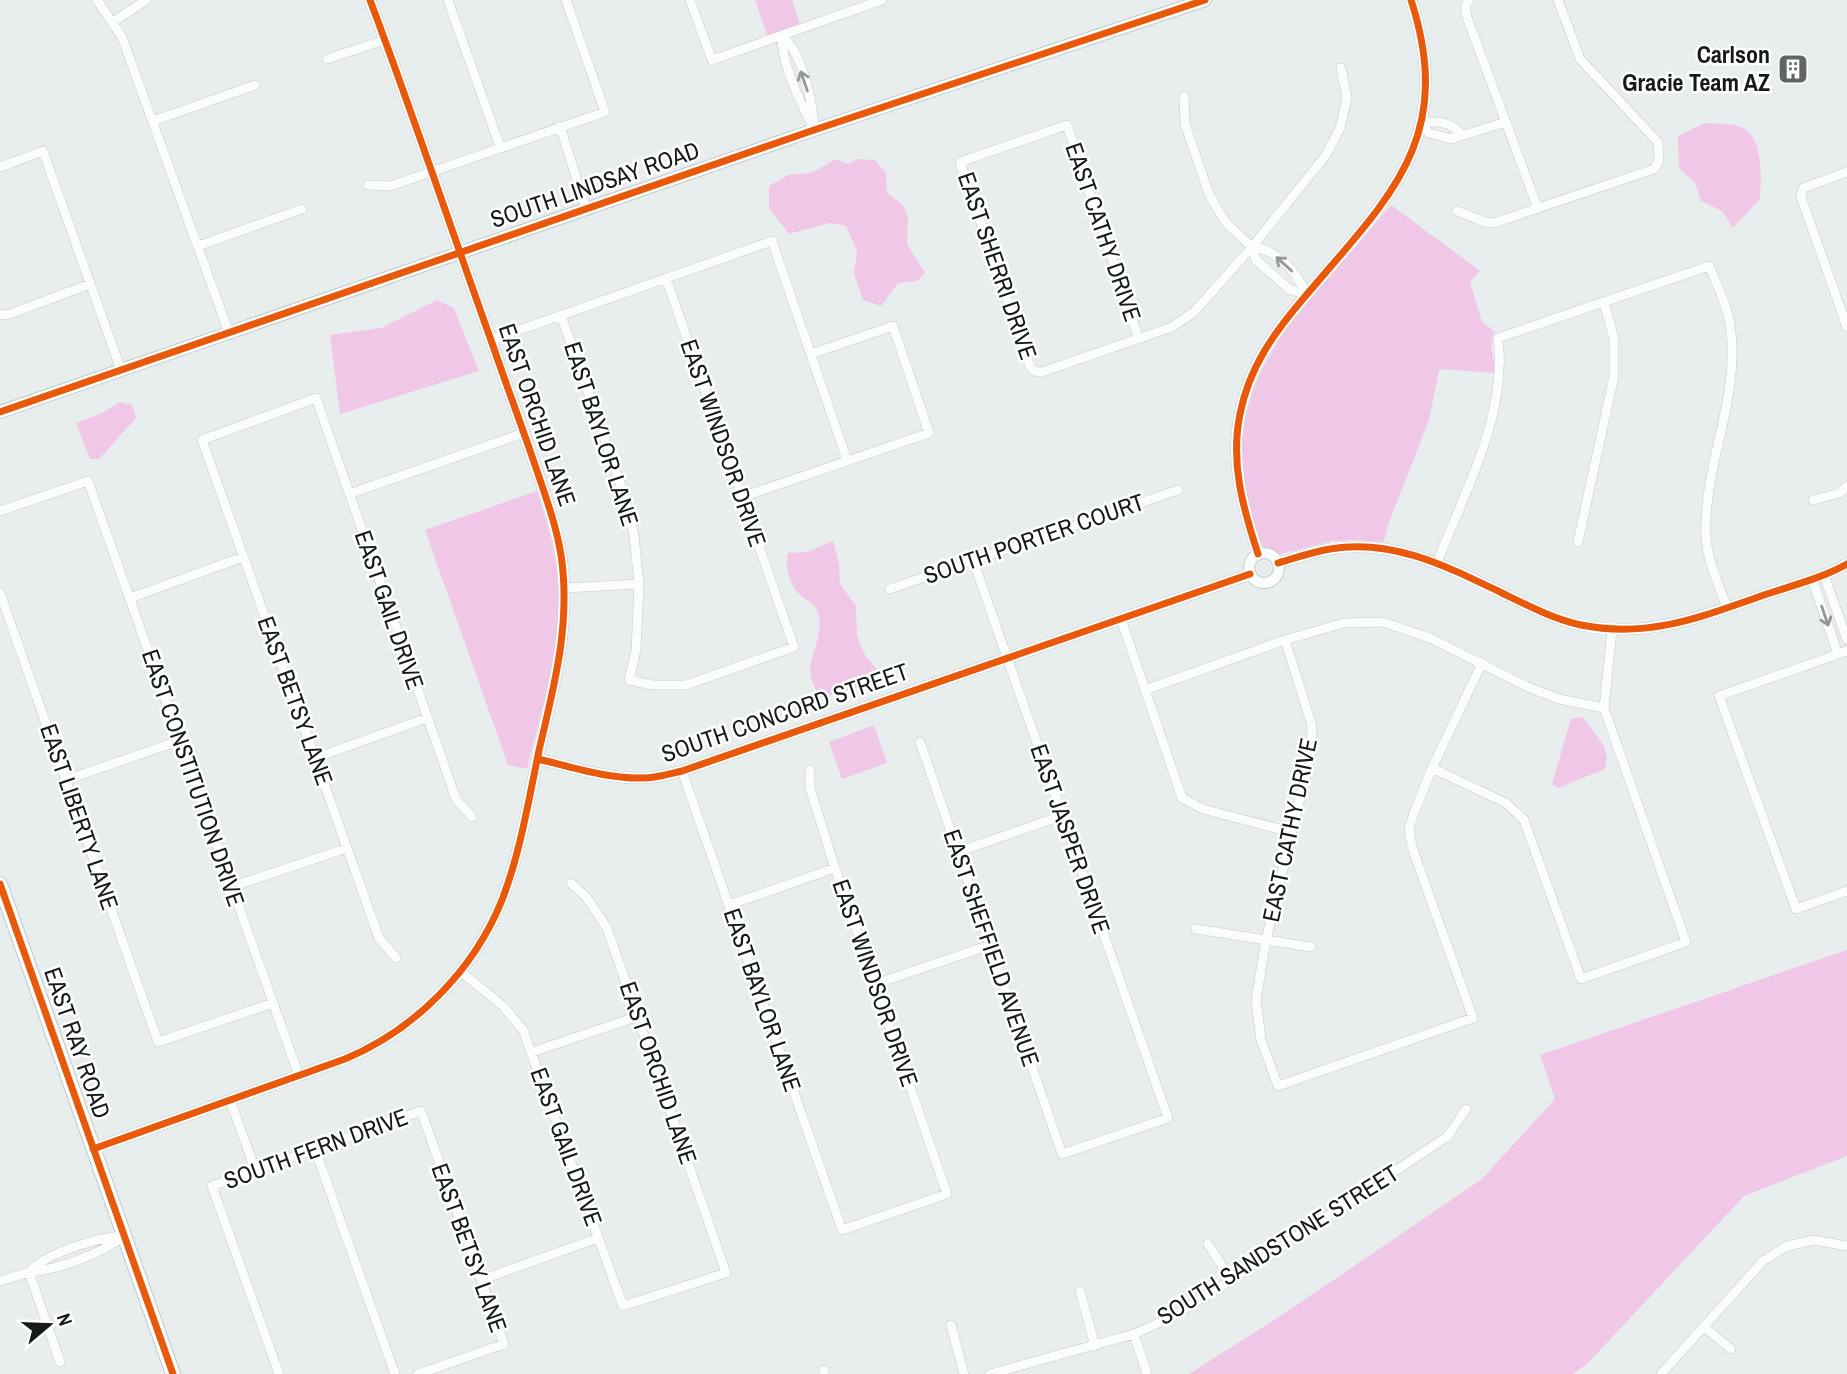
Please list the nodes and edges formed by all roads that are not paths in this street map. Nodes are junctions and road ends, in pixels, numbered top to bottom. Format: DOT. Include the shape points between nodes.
graph roads {
  1 [pos="97,0"];
  2 [pos="146,0"];
  3 [pos="370,0"];
  4 [pos="448,0"];
  5 [pos="566,0"];
  6 [pos="690,0"];
  7 [pos="882,0"];
  8 [pos="1205,0"];
  9 [pos="1411,0"];
  10 [pos="1469,0"];
  11 [pos="1558,0"];
  12 [pos="113,22"];
  13 [pos="782,36"];
  14 [pos="385,40"];
  15 [pos="327,59"];
  16 [pos="1341,68"];
  17 [pos="255,85"];
  18 [pos="1184,96"];
  19 [pos="153,121"];
  20 [pos="1506,122"];
  21 [pos="1421,124"];
  22 [pos="560,127"];
  23 [pos="814,130"];
  24 [pos="500,147"];
  25 [pos="960,162"];
  26 [pos="0,167"];
  27 [pos="433,171"];
  28 [pos="1847,172"];
  29 [pos="368,185"];
  30 [pos="302,209"];
  31 [pos="586,209"];
  32 [pos="1538,209"];
  33 [pos="1457,211"];
  34 [pos="198,246"];
  35 [pos="1252,247"];
  36 [pos="461,252"];
  37 [pos="666,278"];
  38 [pos="90,284"];
  39 [pos="1306,295"];
  40 [pos="1604,303"];
  41 [pos="0,315"];
  42 [pos="561,315"];
  43 [pos="1847,327"];
  44 [pos="229,333"];
  45 [pos="1139,339"];
  46 [pos="491,340"];
  47 [pos="811,354"];
  48 [pos="121,370"];
  49 [pos="0,412"];
  50 [pos="524,433"];
  51 [pos="202,440"];
  52 [pos="847,460"];
  53 [pos="1847,486"];
  54 [pos="1178,490"];
  55 [pos="349,494"];
  56 [pos="742,497"];
  57 [pos="1813,500"];
  58 [pos="0,511"];
  59 [pos="1578,542"];
  60 [pos="1258,554"];
  61 [pos="243,557"];
  62 [pos="973,560"];
  63 [pos="1437,563"];
  64 [pos="1278,564"];
  65 [pos="1847,564"];
  66 [pos="1250,573"];
  67 [pos="1824,575"];
  68 [pos="1812,579"];
  69 [pos="639,584"];
  70 [pos="565,588"];
  71 [pos="890,589"];
  72 [pos="0,593"];
  73 [pos="130,598"];
  74 [pos="1727,608"];
  75 [pos="1121,619"];
  76 [pos="1612,630"];
  77 [pos="1285,640"];
  78 [pos="1847,640"];
  79 [pos="1842,652"];
  80 [pos="1008,658"];
  81 [pos="1482,663"];
  82 [pos="629,680"];
  83 [pos="1145,690"];
  84 [pos="1604,708"];
  85 [pos="427,718"];
  86 [pos="181,740"];
  87 [pos="920,742"];
  88 [pos="315,758"];
  89 [pos="538,759"];
  90 [pos="1432,768"];
  91 [pos="810,770"];
  92 [pos="682,771"];
  93 [pos="66,780"];
  94 [pos="1062,816"];
  95 [pos="472,817"];
  96 [pos="1291,832"];
  97 [pos="347,848"];
  98 [pos="958,852"];
  99 [pos="835,868"];
  100 [pos="571,883"];
  101 [pos="0,884"];
  102 [pos="231,887"];
  103 [pos="1847,891"];
  104 [pos="729,905"];
  105 [pos="1196,929"];
  106 [pos="1266,940"];
  107 [pos="990,945"];
  108 [pos="1311,947"];
  109 [pos="396,958"];
  110 [pos="460,971"];
  111 [pos="875,984"];
  112 [pos="272,1003"];
  113 [pos="639,1016"];
  114 [pos="532,1052"];
  115 [pos="299,1076"];
  116 [pos="230,1100"];
  117 [pos="1466,1109"];
  118 [pos="421,1111"];
  119 [pos="93,1149"];
  120 [pos="315,1149"];
  121 [pos="1062,1154"];
  122 [pos="255,1169"];
  123 [pos="947,1194"];
  124 [pos="124,1236"];
  125 [pos="598,1238"];
  126 [pos="1208,1244"];
  127 [pos="1847,1247"];
  128 [pos="29,1272"];
  129 [pos="0,1280"];
  130 [pos="481,1280"];
  131 [pos="1231,1280"];
  132 [pos="1080,1291"];
  133 [pos="622,1306"];
  134 [pos="951,1325"];
  135 [pos="1704,1327"];
  136 [pos="1134,1334"];
  137 [pos="1095,1346"];
  138 [pos="1731,1349"];
  139 [pos="60,1362"];
  140 [pos="173,1374"];
  141 [pos="279,1374"];
  142 [pos="395,1374"];
  143 [pos="418,1374"];
  144 [pos="964,1374"];
  145 [pos="990,1374"];
  146 [pos="1147,1374"];
  147 [pos="1661,1374"];
  1 -- 12 [label="street"];
  2 -- 12 [label="street"];
  3 -- 14 [label="street, EAST ORCHID LANE"];
  4 -- 24 [label="street"];
  5 -- 22 [label="street" via="605,112"];
  6 -- 13 [label="street" via="712,60"];
  7 -- 13 [label="street"];
  8 -- 23 [label="main road, SOUTH LINDSAY ROAD"];
  9 -- 21 [label="street" via="1424,57"];
  10 -- 20 [label="street" via="1467,17"];
  11 -- 32 [label="street" via="1580,59 1651,133 1660,153 1654,169"];
  12 -- 19 [label="street"];
  13 -- 23 [label="street" via="792,44 813,106"];
  14 -- 15 [label="street"];
  14 -- 27 [label="street, EAST ORCHID LANE"];
  16 -- 35 [label="street" via="1347,98 1340,128 1326,155"];
  17 -- 19 [label="street"];
  18 -- 35 [label="street" via="1185,124 1209,194 1227,224"];
  19 -- 34 [label="street"];
  20 -- 21 [label="street" via="1451,139 1429,133"];
  20 -- 32 [label="street"];
  21 -- 39 [label="street" via="1406,167 1387,200"];
  22 -- 24 [label="street"];
  22 -- 31 [label="street"];
  23 -- 31 [label="main road, SOUTH LINDSAY ROAD"];
  24 -- 27 [label="street"];
  25 -- 45 [label="street, EAST SHERRI DRIVE" via="1034,371"];
  25 -- 45 [label="street, EAST CATHY DRIVE" via="1066,125"];
  26 -- 38 [label="street" via="43,151"];
  27 -- 29 [label="street" via="390,186"];
  27 -- 36 [label="street, EAST ORCHID LANE"];
  28 -- 43 [label="street" via="1803,188 1801,197"];
  30 -- 34 [label="street"];
  31 -- 36 [label="main road, SOUTH LINDSAY ROAD"];
  32 -- 33 [label="street" via="1494,223"];
  34 -- 44 [label="street"];
  35 -- 39 [label="street" via="1256,260 1289,289"];
  39 -- 35 [label="street, one-way" via="1301,279 1266,248"];
  35 -- 45 [label="street" via="1194,313"];
  36 -- 44 [label="main road, SOUTH LINDSAY ROAD"];
  36 -- 46 [label="street, EAST ORCHID LANE"];
  37 -- 42 [label="street"];
  37 -- 47 [label="street" via="772,241"];
  37 -- 56 [label="street, EAST WINDSOR DRIVE"];
  38 -- 41 [label="street"];
  38 -- 48 [label="street"];
  39 -- 60 [label="street" via="1260,356 1239,417 1237,478"];
  40 -- 59 [label="street" via="1614,338 1614,376"];
  40 -- 63 [label="street" via="1498,338 1501,374 1490,421"];
  40 -- 74 [label="street" via="1709,266 1724,300 1731,332 1728,392 1706,526"];
  42 -- 46 [label="street"];
  42 -- 69 [label="street, EAST BAYLOR LANE" via="623,491"];
  44 -- 48 [label="main road, SOUTH LINDSAY ROAD"];
  46 -- 50 [label="street, EAST ORCHID LANE"];
  47 -- 52 [label="street"];
  47 -- 52 [label="street" via="893,326 929,433"];
  48 -- 49 [label="main road, SOUTH LINDSAY ROAD"];
  50 -- 55 [label="street"];
  50 -- 70 [label="street, EAST ORCHID LANE" via="552,516"];
  51 -- 55 [label="street, EAST GAIL DRIVE" via="316,398"];
  51 -- 61 [label="street, EAST BETSY LANE"];
  52 -- 56 [label="street"];
  53 -- 57 [label="street" via="1840,493"];
  54 -- 62 [label="street, SOUTH PORTER COURT"];
  55 -- 85 [label="street, EAST GAIL DRIVE"];
  56 -- 82 [label="street, EAST WINDSOR DRIVE" via="794,647 686,685"];
  58 -- 73 [label="street, EAST CONSTITUTION DRIVE" via="88,481"];
  60 -- 64 [label="street" via="1272,555"];
  60 -- 66 [label="street" via="1251,560"];
  61 -- 73 [label="street"];
  61 -- 88 [label="street, EAST BETSY LANE"];
  62 -- 71 [label="street, SOUTH PORTER COURT"];
  62 -- 80 [label="street, EAST JASPER DRIVE"];
  63 -- 64 [label="street" via="1405,552 1360,547 1330,549"];
  63 -- 76 [label="street" via="1562,620"];
  64 -- 66 [label="street" via="1278,574 1267,583 1256,581"];
  65 -- 67 [label="street"];
  66 -- 75 [label="street, SOUTH CONCORD STREET"];
  67 -- 68 [label="street"];
  67 -- 78 [label="street"];
  68 -- 74 [label="street"];
  68 -- 79 [label="street, one-way"];
  69 -- 70 [label="street"];
  69 -- 82 [label="street, EAST BAYLOR LANE" via="636,650"];
  70 -- 89 [label="street, EAST ORCHID LANE" via="562,644"];
  72 -- 93 [label="street, EAST LIBERTY LANE"];
  73 -- 86 [label="street, EAST CONSTITUTION DRIVE"];
  74 -- 76 [label="street" via="1669,626"];
  75 -- 80 [label="street, SOUTH CONCORD STREET"];
  75 -- 83 [label="street"];
  76 -- 84 [label="street"];
  77 -- 81 [label="street" via="1344,622 1382,622"];
  77 -- 83 [label="street"];
  77 -- 96 [label="street, EAST CATHY DRIVE" via="1312,726 1311,753"];
  79 -- 103 [label="street" via="1719,696 1796,909"];
  80 -- 92 [label="street, SOUTH CONCORD STREET"];
  80 -- 94 [label="street, EAST JASPER DRIVE"];
  81 -- 84 [label="street" via="1559,699"];
  81 -- 90 [label="street"];
  83 -- 96 [label="street" via="1182,798 1203,809"];
  84 -- 90 [label="street" via="1686,942 1581,979 1524,820 1506,803"];
  85 -- 88 [label="street"];
  85 -- 95 [label="street, EAST GAIL DRIVE" via="456,799"];
  86 -- 93 [label="street"];
  86 -- 102 [label="street, EAST CONSTITUTION DRIVE"];
  87 -- 98 [label="street, EAST SHEFFIELD AVENUE"];
  88 -- 97 [label="street, EAST BETSY LANE"];
  89 -- 92 [label="street, SOUTH CONCORD STREET" via="632,778"];
  89 -- 110 [label="street" via="503,897"];
  90 -- 106 [label="street, EAST CATHY DRIVE" via="1409,829 1473,1018 1278,1086 1261,1040 1256,1000"];
  91 -- 99 [label="street, EAST WINDSOR DRIVE" via="810,788"];
  92 -- 104 [label="street, EAST BAYLOR LANE"];
  93 -- 112 [label="street, EAST LIBERTY LANE" via="158,1042"];
  94 -- 98 [label="street"];
  94 -- 121 [label="street, EAST JASPER DRIVE" via="1168,1118"];
  96 -- 106 [label="street, EAST CATHY DRIVE"];
  97 -- 102 [label="street"];
  97 -- 109 [label="street, EAST BETSY LANE" via="379,938"];
  98 -- 107 [label="street, EAST SHEFFIELD AVENUE"];
  99 -- 104 [label="street"];
  99 -- 111 [label="street, EAST WINDSOR DRIVE"];
  100 -- 113 [label="street, EAST ORCHID LANE" via="607,928"];
  101 -- 119 [label="main road, EAST RAY ROAD"];
  102 -- 112 [label="street, EAST CONSTITUTION DRIVE"];
  104 -- 123 [label="street, EAST BAYLOR LANE" via="842,1230"];
  105 -- 106 [label="street"];
  106 -- 108 [label="street, EAST CATHY DRIVE"];
  107 -- 111 [label="street"];
  107 -- 121 [label="street, EAST SHEFFIELD AVENUE"];
  110 -- 114 [label="street, EAST GAIL DRIVE" via="503,1006 523,1030"];
  110 -- 115 [label="street" via="434,1000 385,1038"];
  111 -- 123 [label="street, EAST WINDSOR DRIVE"];
  112 -- 115 [label="street, EAST CONSTITUTION DRIVE"];
  113 -- 114 [label="street"];
  113 -- 133 [label="street, EAST ORCHID LANE" via="726,1273"];
  114 -- 125 [label="street, EAST GAIL DRIVE"];
  115 -- 116 [label="street"];
  116 -- 119 [label="street"];
  116 -- 122 [label="street"];
  117 -- 131 [label="street, SOUTH SANDSTONE STREET" via="1448,1136"];
  118 -- 120 [label="street, SOUTH FERN DRIVE"];
  118 -- 130 [label="street, EAST BETSY LANE"];
  119 -- 124 [label="main road, EAST RAY ROAD"];
  120 -- 122 [label="street, SOUTH FERN DRIVE"];
  120 -- 142 [label="street"];
  122 -- 141 [label="street, SOUTH FERN DRIVE" via="212,1186"];
  124 -- 128 [label="street" via="108,1237 39,1261"];
  124 -- 140 [label="main road, EAST RAY ROAD"];
  125 -- 130 [label="street"];
  125 -- 133 [label="street, EAST GAIL DRIVE"];
  126 -- 131 [label="street"];
  127 -- 135 [label="street" via="1814,1240 1787,1246 1763,1261"];
  128 -- 129 [label="street"];
  128 -- 139 [label="street"];
  130 -- 143 [label="street, EAST BETSY LANE" via="504,1344"];
  131 -- 136 [label="street, SOUTH SANDSTONE STREET" via="1170,1318"];
  132 -- 137 [label="street"];
  134 -- 144 [label="street"];
  135 -- 138 [label="street"];
  135 -- 147 [label="street"];
  136 -- 137 [label="street, SOUTH SANDSTONE STREET"];
  136 -- 146 [label="street"];
  137 -- 145 [label="street, SOUTH SANDSTONE STREET"];
}
